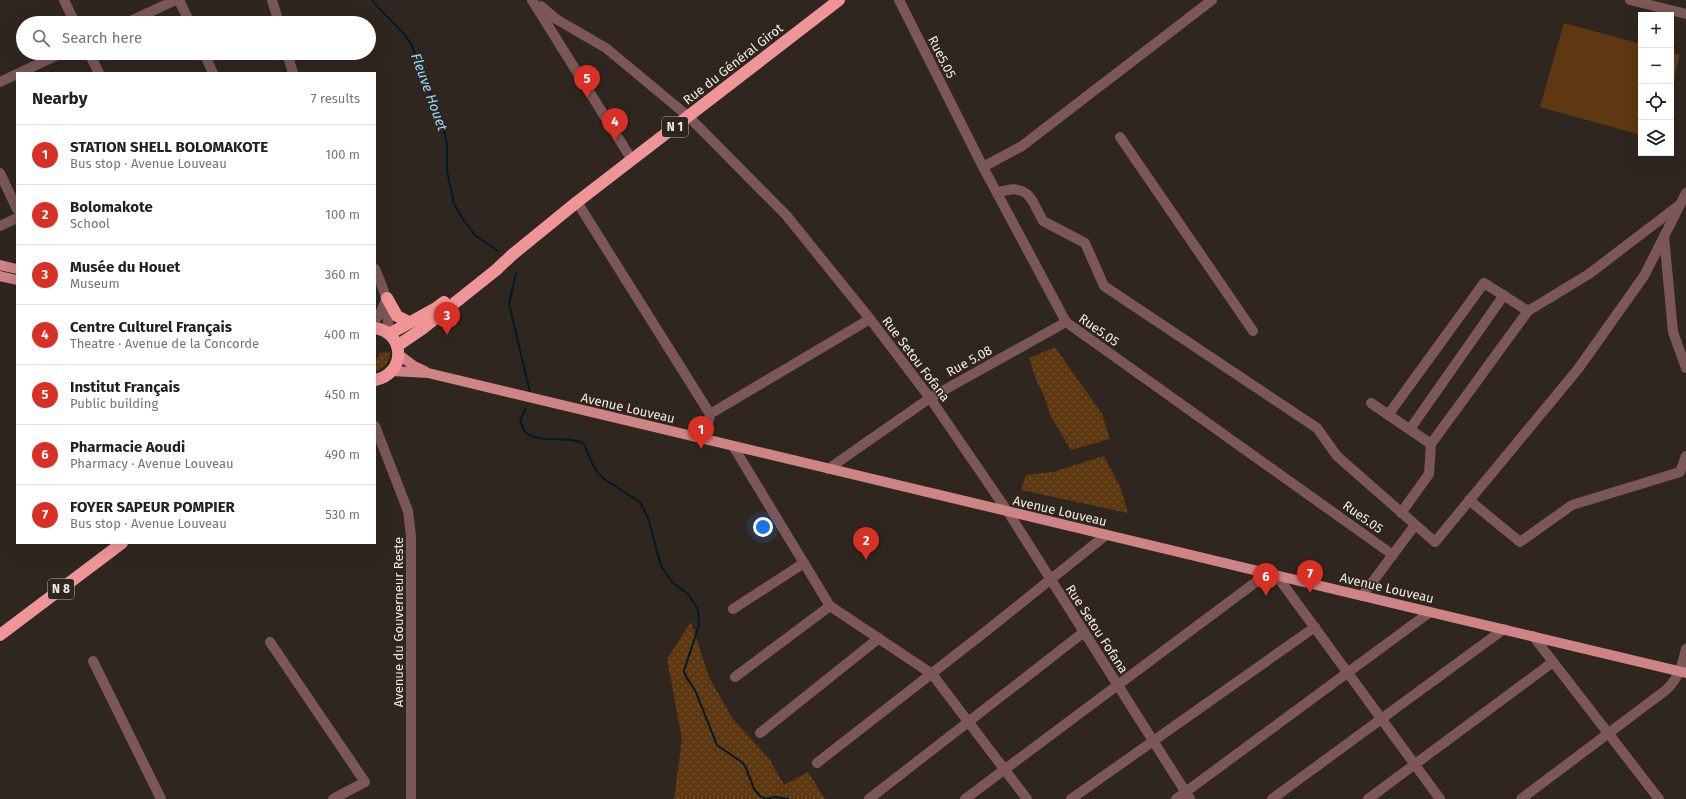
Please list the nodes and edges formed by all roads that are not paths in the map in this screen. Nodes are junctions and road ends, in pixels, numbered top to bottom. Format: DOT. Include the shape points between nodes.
graph roads {
  1 [pos="64,0"];
  2 [pos="176,0"];
  3 [pos="179,0"];
  4 [pos="272,0"];
  5 [pos="839,0"];
  6 [pos="899,0"];
  7 [pos="1212,0"];
  8 [pos="1630,0"];
  9 [pos="540,3"];
  10 [pos="1686,14"];
  11 [pos="72,16"];
  12 [pos="141,16"];
  13 [pos="187,16"];
  14 [pos="276,16"];
  15 [pos="47,60"];
  16 [pos="92,60"];
  17 [pos="207,60"];
  18 [pos="289,60"];
  19 [pos="20,72"];
  20 [pos="98,72"];
  21 [pos="213,72"];
  22 [pos="293,72"];
  23 [pos="16,74"];
  24 [pos="0,82"];
  25 [pos="689,117"];
  26 [pos="1120,137"];
  27 [pos="632,160"];
  28 [pos="983,167"];
  29 [pos="0,173"];
  30 [pos="997,192"];
  31 [pos="1686,193"];
  32 [pos="577,202"];
  33 [pos="1681,204"];
  34 [pos="16,207"];
  35 [pos="16,218"];
  36 [pos="0,226"];
  37 [pos="1664,236"];
  38 [pos="512,255"];
  39 [pos="0,265"];
  40 [pos="16,269"];
  41 [pos="376,270"];
  42 [pos="0,276"];
  43 [pos="16,280"];
  44 [pos="1504,295"];
  45 [pos="387,297"];
  46 [pos="1528,311"];
  47 [pos="376,318"];
  48 [pos="870,319"];
  49 [pos="410,322"];
  50 [pos="1066,322"];
  51 [pos="376,328"];
  52 [pos="1252,331"];
  53 [pos="388,333"];
  54 [pos="398,350"];
  55 [pos="1686,368"];
  56 [pos="428,373"];
  57 [pos="384,376"];
  58 [pos="376,386"];
  59 [pos="930,398"];
  60 [pos="1371,403"];
  61 [pos="710,414"];
  62 [pos="1388,415"];
  63 [pos="376,429"];
  64 [pos="1410,429"];
  65 [pos="705,439"];
  66 [pos="1431,444"];
  67 [pos="733,446"];
  68 [pos="1686,456"];
  69 [pos="828,469"];
  70 [pos="1469,500"];
  71 [pos="1008,512"];
  72 [pos="1401,513"];
  73 [pos="1415,525"];
  74 [pos="1106,535"];
  75 [pos="121,544"];
  76 [pos="1393,555"];
  77 [pos="804,563"];
  78 [pos="1272,575"];
  79 [pos="1050,579"];
  80 [pos="1362,596"];
  81 [pos="830,606"];
  82 [pos="733,609"];
  83 [pos="1430,612"];
  84 [pos="1315,627"];
  85 [pos="1504,629"];
  86 [pos="1084,632"];
  87 [pos="0,635"];
  88 [pos="1533,636"];
  89 [pos="879,638"];
  90 [pos="270,642"];
  91 [pos="1686,649"];
  92 [pos="93,661"];
  93 [pos="1553,662"];
  94 [pos="1683,672"];
  95 [pos="1347,673"];
  96 [pos="932,674"];
  97 [pos="735,676"];
  98 [pos="1118,685"];
  99 [pos="1382,719"];
  100 [pos="968,722"];
  101 [pos="760,734"];
  102 [pos="1609,734"];
  103 [pos="1154,741"];
  104 [pos="817,763"];
  105 [pos="1415,764"];
  106 [pos="1004,769"];
  107 [pos="1188,796"];
  108 [pos="160,799"];
  109 [pos="332,799"];
  110 [pos="411,799"];
  111 [pos="869,799"];
  112 [pos="965,799"];
  113 [pos="1027,799"];
  114 [pos="1071,799"];
  115 [pos="1176,799"];
  116 [pos="1272,799"];
  117 [pos="1368,799"];
  118 [pos="1440,799"];
  119 [pos="1521,799"];
  120 [pos="1660,799"];
  1 -- 11 [label="street"];
  2 -- 12 [label="street"];
  3 -- 13 [label="street"];
  4 -- 14 [label="street"];
  5 -- 25 [label="highway, Rue du Général Girot / N 1"];
  6 -- 28 [label="street, Rue5.05"];
  7 -- 28 [label="street" via="1022,146"];
  8 -- 10 [label="street"];
  9 -- 25 [label="street, Rue Setou Fofana" via="556,19 606,48"];
  9 -- 27 [label="street"];
  15 -- 19 [label="street"];
  16 -- 20 [label="street"];
  17 -- 21 [label="street"];
  18 -- 22 [label="street"];
  23 -- 24 [label="street"];
  25 -- 27 [label="highway, Rue du Général Girot / N 1"];
  25 -- 48 [label="street, Rue Setou Fofana" via="786,215"];
  26 -- 52 [label="street"];
  27 -- 32 [label="highway, Rue du Général Girot / N 1"];
  28 -- 30 [label="street, Rue5.05"];
  29 -- 34 [label="street"];
  30 -- 50 [label="street, Rue5.05"];
  30 -- 72 [label="street" via="1014,189 1027,194 1043,221 1085,243 1104,286 1317,428 1337,456"];
  31 -- 33 [label="street"];
  32 -- 38 [label="highway, Rue du Général Girot / N 1"];
  32 -- 61 [label="street"];
  33 -- 37 [label="street"];
  33 -- 46 [label="street" via="1590,274"];
  35 -- 36 [label="street"];
  37 -- 55 [label="street" via="1673,332"];
  37 -- 70 [label="street" via="1644,276 1578,369"];
  38 -- 49 [label="highway, N 1" via="491,266 436,308"];
  38 -- 54 [label="highway, N 1"];
  39 -- 40 [label="main road"];
  41 -- 45 [label="street"];
  42 -- 43 [label="main road"];
  44 -- 46 [label="street"];
  44 -- 62 [label="street" via="1484,283"];
  44 -- 64 [label="street"];
  45 -- 47 [label="street"];
  45 -- 49 [label="highway" via="397,316"];
  45 -- 53 [label="street"];
  46 -- 66 [label="street"];
  48 -- 59 [label="street, Rue Setou Fofana"];
  48 -- 61 [label="street"];
  49 -- 53 [label="highway, N 1"];
  50 -- 59 [label="street, Rue 5.08"];
  50 -- 76 [label="street, Rue5.05"];
  51 -- 53 [label="highway"];
  53 -- 54 [label="highway" via="394,339"];
  54 -- 56 [label="main road, Avenue Louveau" via="414,366"];
  54 -- 57 [label="highway" via="397,363"];
  56 -- 57 [label="main road, Avenue Louveau"];
  56 -- 65 [label="main road, Avenue Louveau"];
  57 -- 58 [label="street"];
  59 -- 69 [label="street, Rue 5.08"];
  59 -- 71 [label="street, Rue Setou Fofana"];
  60 -- 62 [label="street"];
  61 -- 65 [label="street"];
  62 -- 64 [label="street"];
  63 -- 110 [label="street, Avenue du Gouverneur Reste" via="408,511 411,536"];
  64 -- 66 [label="street"];
  65 -- 67 [label="main road, Avenue Louveau"];
  66 -- 72 [label="street" via="1429,474"];
  67 -- 69 [label="main road, Avenue Louveau"];
  67 -- 77 [label="street"];
  68 -- 70 [label="street" via="1680,472 1572,505 1520,542"];
  69 -- 71 [label="main road, Avenue Louveau"];
  70 -- 73 [label="street" via="1435,542"];
  71 -- 74 [label="main road, Avenue Louveau"];
  71 -- 79 [label="street, Rue Setou Fofana"];
  72 -- 73 [label="street"];
  73 -- 76 [label="street"];
  74 -- 78 [label="main road, Avenue Louveau"];
  74 -- 79 [label="street"];
  75 -- 87 [label="highway, N 8"];
  76 -- 80 [label="street"];
  77 -- 81 [label="street"];
  77 -- 82 [label="street"];
  78 -- 80 [label="main road, Avenue Louveau"];
  78 -- 84 [label="street"];
  78 -- 98 [label="street"];
  79 -- 86 [label="street, Rue Setou Fofana"];
  79 -- 96 [label="street"];
  80 -- 83 [label="main road, Avenue Louveau"];
  81 -- 89 [label="street"];
  81 -- 97 [label="street"];
  83 -- 85 [label="main road, Avenue Louveau"];
  83 -- 95 [label="street"];
  84 -- 95 [label="street"];
  84 -- 103 [label="street"];
  85 -- 88 [label="main road, Avenue Louveau"];
  85 -- 99 [label="street"];
  86 -- 98 [label="street, Rue Setou Fofana"];
  86 -- 100 [label="street"];
  88 -- 93 [label="street"];
  88 -- 94 [label="main road, Avenue Louveau"];
  89 -- 96 [label="street"];
  89 -- 101 [label="street"];
  90 -- 109 [label="street" via="365,782"];
  91 -- 94 [label="street"];
  92 -- 108 [label="street"];
  93 -- 102 [label="street"];
  93 -- 105 [label="street"];
  94 -- 102 [label="street" via="1666,690"];
  95 -- 99 [label="street"];
  95 -- 107 [label="street"];
  96 -- 100 [label="street"];
  96 -- 104 [label="street"];
  98 -- 103 [label="street, Rue Setou Fofana"];
  98 -- 106 [label="street"];
  99 -- 105 [label="street"];
  99 -- 116 [label="street"];
  100 -- 106 [label="street"];
  100 -- 111 [label="street"];
  102 -- 119 [label="street"];
  102 -- 120 [label="street"];
  103 -- 107 [label="street, Rue Setou Fofana"];
  103 -- 114 [label="street"];
  105 -- 117 [label="street"];
  105 -- 118 [label="street"];
  106 -- 112 [label="street"];
  106 -- 113 [label="street"];
  107 -- 115 [label="street"];
}
